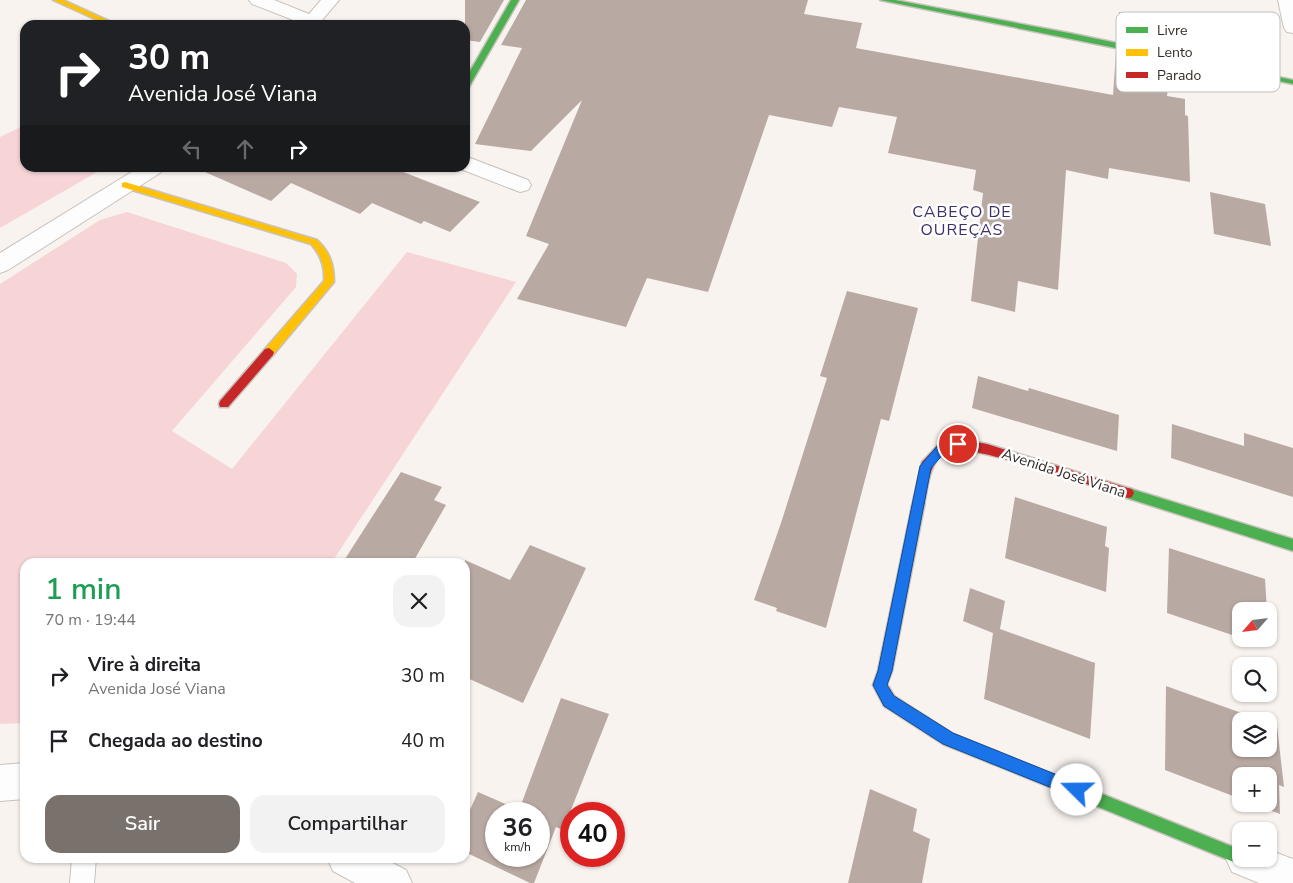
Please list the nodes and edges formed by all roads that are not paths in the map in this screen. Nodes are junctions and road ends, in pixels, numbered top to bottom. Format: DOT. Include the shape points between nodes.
graph roads {
  1 [pos="57,0"];
  2 [pos="258,0"];
  3 [pos="330,0"];
  4 [pos="516,0"];
  5 [pos="884,0"];
  6 [pos="1284,1"];
  7 [pos="103,20"];
  8 [pos="303,20"];
  9 [pos="313,20"];
  10 [pos="1293,28"];
  11 [pos="1116,44"];
  12 [pos="470,78"];
  13 [pos="1280,79"];
  14 [pos="1293,82"];
  15 [pos="470,165"];
  16 [pos="147,172"];
  17 [pos="520,185"];
  18 [pos="125,186"];
  19 [pos="0,264"];
  20 [pos="224,404"];
  21 [pos="1293,545"];
  22 [pos="20,781"];
  23 [pos="0,783"];
  24 [pos="1232,853"];
  25 [pos="84,863"];
  26 [pos="355,863"];
  27 [pos="1265,867"];
  28 [pos="1293,878"];
  29 [pos="82,883"];
  30 [pos="393,883"];
  1 -- 7 [label="street"];
  2 -- 8 [label="street"];
  3 -- 9 [label="street"];
  4 -- 12 [label="street"];
  5 -- 11 [label="street"];
  6 -- 10 [label="street"];
  13 -- 14 [label="street"];
  15 -- 17 [label="street"];
  16 -- 18 [label="street"];
  18 -- 19 [label="street"];
  18 -- 20 [label="street" via="314,242 325,252 331,267 329,282"];
  21 -- 24 [label="street, Avenida José Viana" via="987,449 958,444 943,447 926,466 880,685 889,701 948,739"];
  22 -- 23 [label="street"];
  25 -- 29 [label="lane"];
  26 -- 30 [label="street"];
  27 -- 28 [label="street"];
}
